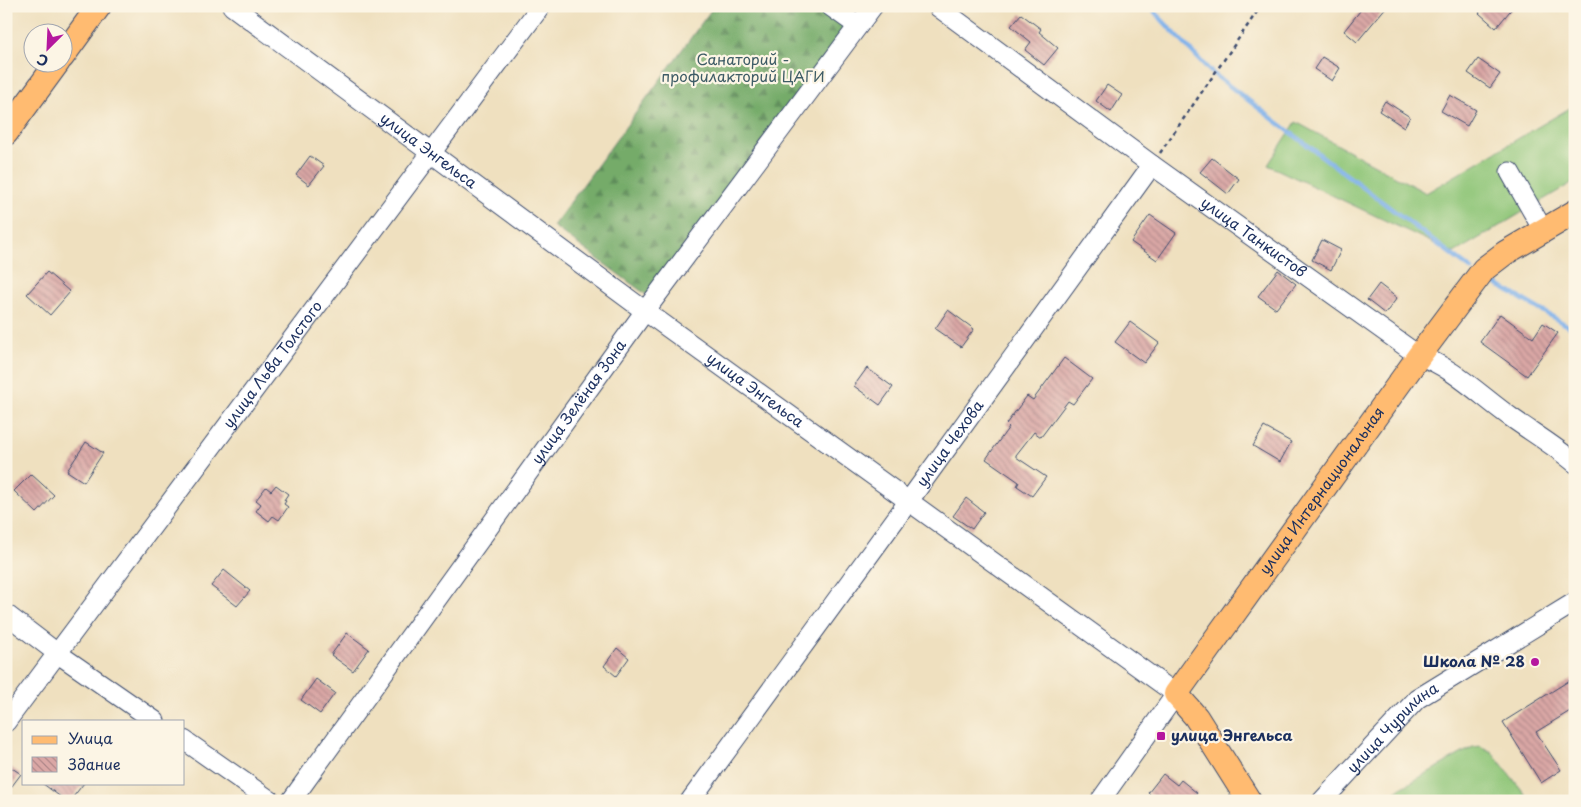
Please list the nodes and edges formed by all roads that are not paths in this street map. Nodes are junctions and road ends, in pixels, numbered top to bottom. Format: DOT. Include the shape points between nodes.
graph roads {
  1 [pos="99,6"];
  2 [pos="232,6"];
  3 [pos="541,6"];
  4 [pos="830,6"];
  5 [pos="873,6"];
  6 [pos="937,6"];
  7 [pos="858,26"];
  8 [pos="72,43"];
  9 [pos="51,72"];
  10 [pos="6,133"];
  11 [pos="432,153"];
  12 [pos="1152,165"];
  13 [pos="1510,172"];
  14 [pos="1575,212"];
  15 [pos="1543,230"];
  16 [pos="646,311"];
  17 [pos="1419,356"];
  18 [pos="1575,463"];
  19 [pos="908,502"];
  20 [pos="1575,602"];
  21 [pos="6,614"];
  22 [pos="57,653"];
  23 [pos="1176,694"];
  24 [pos="154,720"];
  25 [pos="6,722"];
  26 [pos="185,741"];
  27 [pos="271,801"];
  28 [pos="291,801"];
  29 [pos="690,801"];
  30 [pos="1100,801"];
  31 [pos="1249,801"];
  32 [pos="1322,801"];
  1 -- 8 [label="main road"];
  2 -- 11 [label="street, улица Энгельса"];
  3 -- 11 [label="street, улица Льва Толстого"];
  4 -- 7 [label="street"];
  5 -- 7 [label="street, улица Зелёная Зона"];
  6 -- 12 [label="street, улица Танкистов"];
  7 -- 16 [label="street, улица Зелёная Зона"];
  9 -- 10 [label="main road"];
  11 -- 16 [label="street, улица Энгельса"];
  11 -- 22 [label="street, улица Льва Толстого"];
  12 -- 17 [label="street, улица Танкистов"];
  12 -- 19 [label="street, улица Чехова"];
  13 -- 15 [label="street"];
  14 -- 15 [label="main road, улица Интернациональная"];
  15 -- 17 [label="main road, улица Интернациональная" via="1484,269"];
  16 -- 19 [label="street, улица Энгельса"];
  16 -- 28 [label="street, улица Зелёная Зона"];
  17 -- 18 [label="street, улица Танкистов" via="1444,367"];
  17 -- 23 [label="main road, улица Интернациональная"];
  19 -- 23 [label="street, улица Энгельса"];
  19 -- 29 [label="street, улица Чехова"];
  20 -- 32 [label="street, улица Чурилина" via="1417,699"];
  21 -- 22 [label="street"];
  22 -- 24 [label="street"];
  22 -- 25 [label="street, улица Льва Толстого"];
  23 -- 30 [label="street, улица Интернациональная"];
  23 -- 31 [label="main road, улица Энгельса" via="1196,717"];
  26 -- 27 [label="street"];
}
